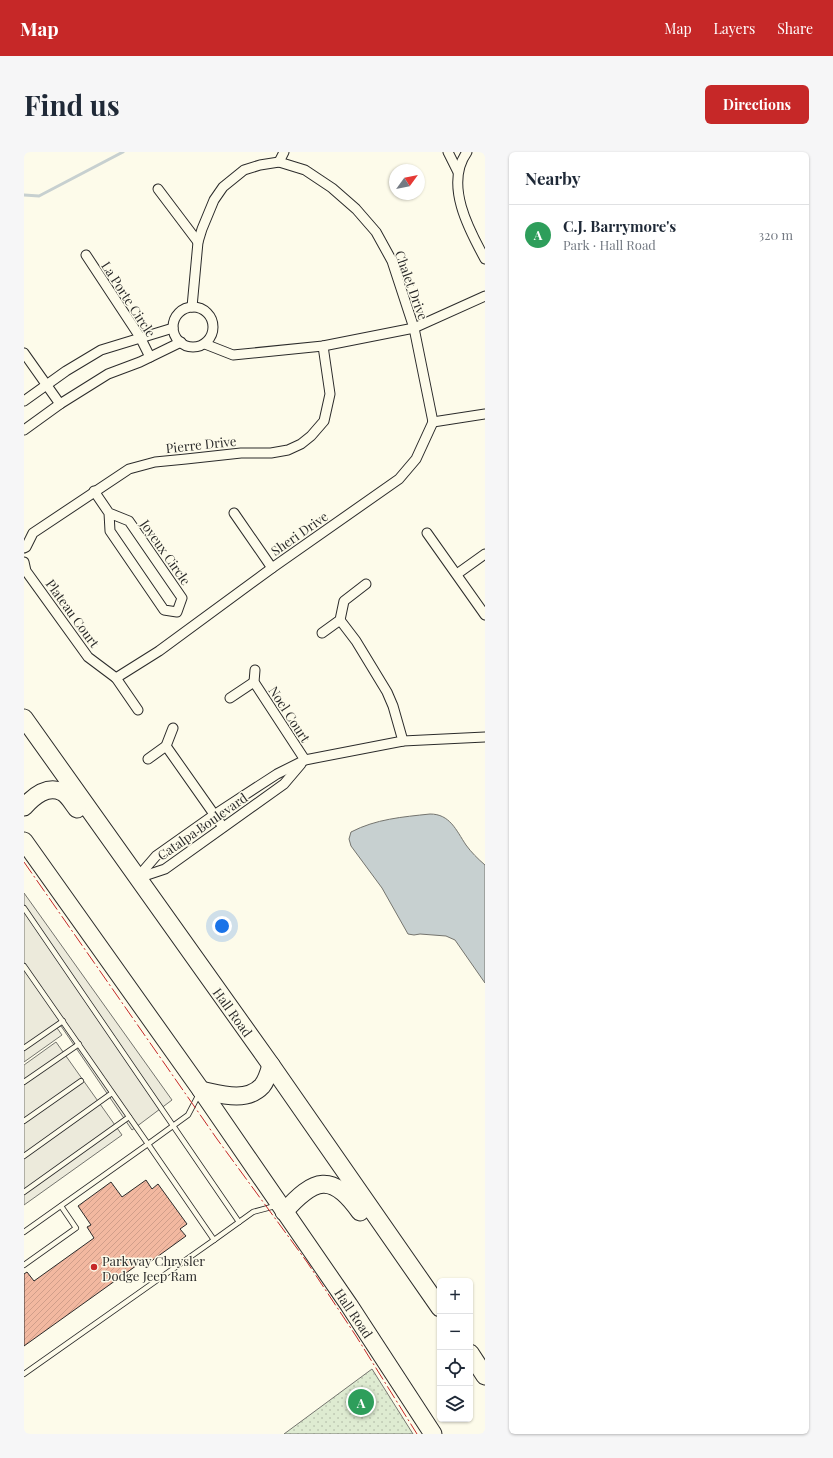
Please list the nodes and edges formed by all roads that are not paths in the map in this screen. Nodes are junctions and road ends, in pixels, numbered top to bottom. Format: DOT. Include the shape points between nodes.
graph roads {
  1 [pos="284,152"];
  2 [pos="448,152"];
  3 [pos="467,152"];
  4 [pos="279,162"];
  5 [pos="458,172"];
  6 [pos="158,189"];
  7 [pos="198,242"];
  8 [pos="86,255"];
  9 [pos="485,259"];
  10 [pos="485,296"];
  11 [pos="192,306"];
  12 [pos="173,328"];
  13 [pos="414,328"];
  14 [pos="140,337"];
  15 [pos="180,342"];
  16 [pos="205,344"];
  17 [pos="323,346"];
  18 [pos="24,353"];
  19 [pos="150,357"];
  20 [pos="47,385"];
  21 [pos="24,401"];
  22 [pos="60,404"];
  23 [pos="485,414"];
  24 [pos="433,422"];
  25 [pos="24,430"];
  26 [pos="94,491"];
  27 [pos="109,513"];
  28 [pos="234,513"];
  29 [pos="428,533"];
  30 [pos="25,550"];
  31 [pos="485,554"];
  32 [pos="24,562"];
  33 [pos="272,568"];
  34 [pos="457,574"];
  35 [pos="366,584"];
  36 [pos="485,615"];
  37 [pos="340,620"];
  38 [pos="322,633"];
  39 [pos="255,670"];
  40 [pos="116,678"];
  41 [pos="254,682"];
  42 [pos="230,698"];
  43 [pos="138,710"];
  44 [pos="24,718"];
  45 [pos="173,728"];
  46 [pos="485,737"];
  47 [pos="403,741"];
  48 [pos="166,746"];
  49 [pos="148,759"];
  50 [pos="305,760"];
  51 [pos="24,807"];
  52 [pos="214,815"];
  53 [pos="223,828"];
  54 [pos="24,840"];
  55 [pos="137,878"];
  56 [pos="24,908"];
  57 [pos="24,966"];
  58 [pos="62,1021"];
  59 [pos="78,1044"];
  60 [pos="24,1048"];
  61 [pos="271,1066"];
  62 [pos="81,1081"];
  63 [pos="24,1082"];
  64 [pos="201,1090"];
  65 [pos="112,1093"];
  66 [pos="129,1117"];
  67 [pos="24,1121"];
  68 [pos="174,1126"];
  69 [pos="148,1144"];
  70 [pos="24,1156"];
  71 [pos="24,1192"];
  72 [pos="61,1206"];
  73 [pos="282,1208"];
  74 [pos="239,1222"];
  75 [pos="24,1232"];
  76 [pos="214,1240"];
  77 [pos="24,1265"];
  78 [pos="436,1303"];
  79 [pos="473,1358"];
  80 [pos="24,1374"];
  81 [pos="485,1376"];
  82 [pos="433,1434"];
  1 -- 4 [label="street"];
  2 -- 5 [label="street"];
  3 -- 5 [label="street"];
  4 -- 7 [label="street" via="244,170 223,187 214,200"];
  4 -- 13 [label="street, Chalet Drive" via="305,170 332,188 356,209 376,232 392,261"];
  5 -- 9 [label="street" via="463,213"];
  6 -- 7 [label="street"];
  7 -- 11 [label="street"];
  8 -- 14 [label="street, La Porte Circle"];
  10 -- 13 [label="street"];
  11 -- 12 [label="street" via="182,310 175,318"];
  11 -- 16 [label="street" via="203,309 211,316 214,326 212,336"];
  12 -- 14 [label="street"];
  12 -- 15 [label="street"];
  13 -- 17 [label="street"];
  13 -- 24 [label="street, Chalet Drive"];
  14 -- 19 [label="street, La Porte Circle"];
  14 -- 20 [label="street" via="101,350"];
  15 -- 16 [label="street" via="194,348"];
  15 -- 19 [label="street"];
  16 -- 17 [label="street" via="233,355"];
  17 -- 26 [label="street, Pierre Drive" via="330,394 324,421 302,444 271,453 241,453 156,462 129,469"];
  18 -- 20 [label="street"];
  19 -- 22 [label="street" via="108,374"];
  20 -- 21 [label="street"];
  20 -- 22 [label="street"];
  22 -- 25 [label="street"];
  23 -- 24 [label="street"];
  24 -- 33 [label="street, Sheri Drive" via="416,459 399,478"];
  26 -- 27 [label="street, Joyeux Circle"];
  26 -- 30 [label="street, Pierre Drive" via="33,533"];
  27 -- 27 [label="street, Joyeux Circle" via="110,531 164,610 177,612 182,598 129,521"];
  28 -- 33 [label="street"];
  29 -- 34 [label="street"];
  31 -- 34 [label="street"];
  32 -- 40 [label="street, Plateau Court" via="26,571 88,657"];
  33 -- 40 [label="street, Sheri Drive" via="160,651"];
  34 -- 36 [label="street"];
  35 -- 37 [label="street" via="344,601"];
  37 -- 38 [label="street"];
  37 -- 47 [label="street" via="387,692"];
  39 -- 41 [label="street, Noel Court"];
  40 -- 43 [label="street, Plateau Court"];
  41 -- 42 [label="street, Noel Court"];
  41 -- 50 [label="street, Noel Court"];
  44 -- 55 [label="highway, Hall Road"];
  45 -- 48 [label="street"];
  46 -- 47 [label="street, Catalpa Boulevard"];
  47 -- 50 [label="street, Catalpa Boulevard"];
  48 -- 49 [label="street"];
  48 -- 52 [label="street"];
  50 -- 52 [label="street, Catalpa Boulevard" via="277,774"];
  50 -- 53 [label="street, Catalpa Boulevard" via="284,784"];
  51 -- 55 [label="highway" via="42,792 63,793"];
  52 -- 53 [label="street"];
  52 -- 55 [label="street, Catalpa Boulevard" via="156,856"];
  53 -- 55 [label="street, Catalpa Boulevard" via="165,869"];
  54 -- 64 [label="highway, Hall Road"];
  55 -- 61 [label="highway, Hall Road"];
  56 -- 68 [label="lane"];
  57 -- 58 [label="lane"];
  58 -- 59 [label="lane"];
  58 -- 60 [label="lane"];
  59 -- 63 [label="lane"];
  59 -- 65 [label="lane"];
  61 -- 64 [label="highway" via="262,1086 252,1093 238,1097"];
  61 -- 78 [label="highway, Hall Road"];
  62 -- 67 [label="lane"];
  64 -- 68 [label="lane" via="188,1115"];
  64 -- 73 [label="highway, Hall Road"];
  65 -- 66 [label="lane"];
  65 -- 70 [label="lane"];
  66 -- 69 [label="lane"];
  66 -- 71 [label="lane"];
  68 -- 69 [label="lane"];
  68 -- 74 [label="lane"];
  69 -- 72 [label="lane"];
  69 -- 76 [label="lane"];
  72 -- 75 [label="lane"];
  72 -- 77 [label="lane" via="76,1228"];
  73 -- 74 [label="lane" via="253,1212"];
  73 -- 78 [label="highway" via="312,1187 324,1184 343,1191 409,1282"];
  73 -- 82 [label="highway, Hall Road"];
  74 -- 76 [label="lane"];
  76 -- 80 [label="lane"];
  79 -- 81 [label="highway"];
}
